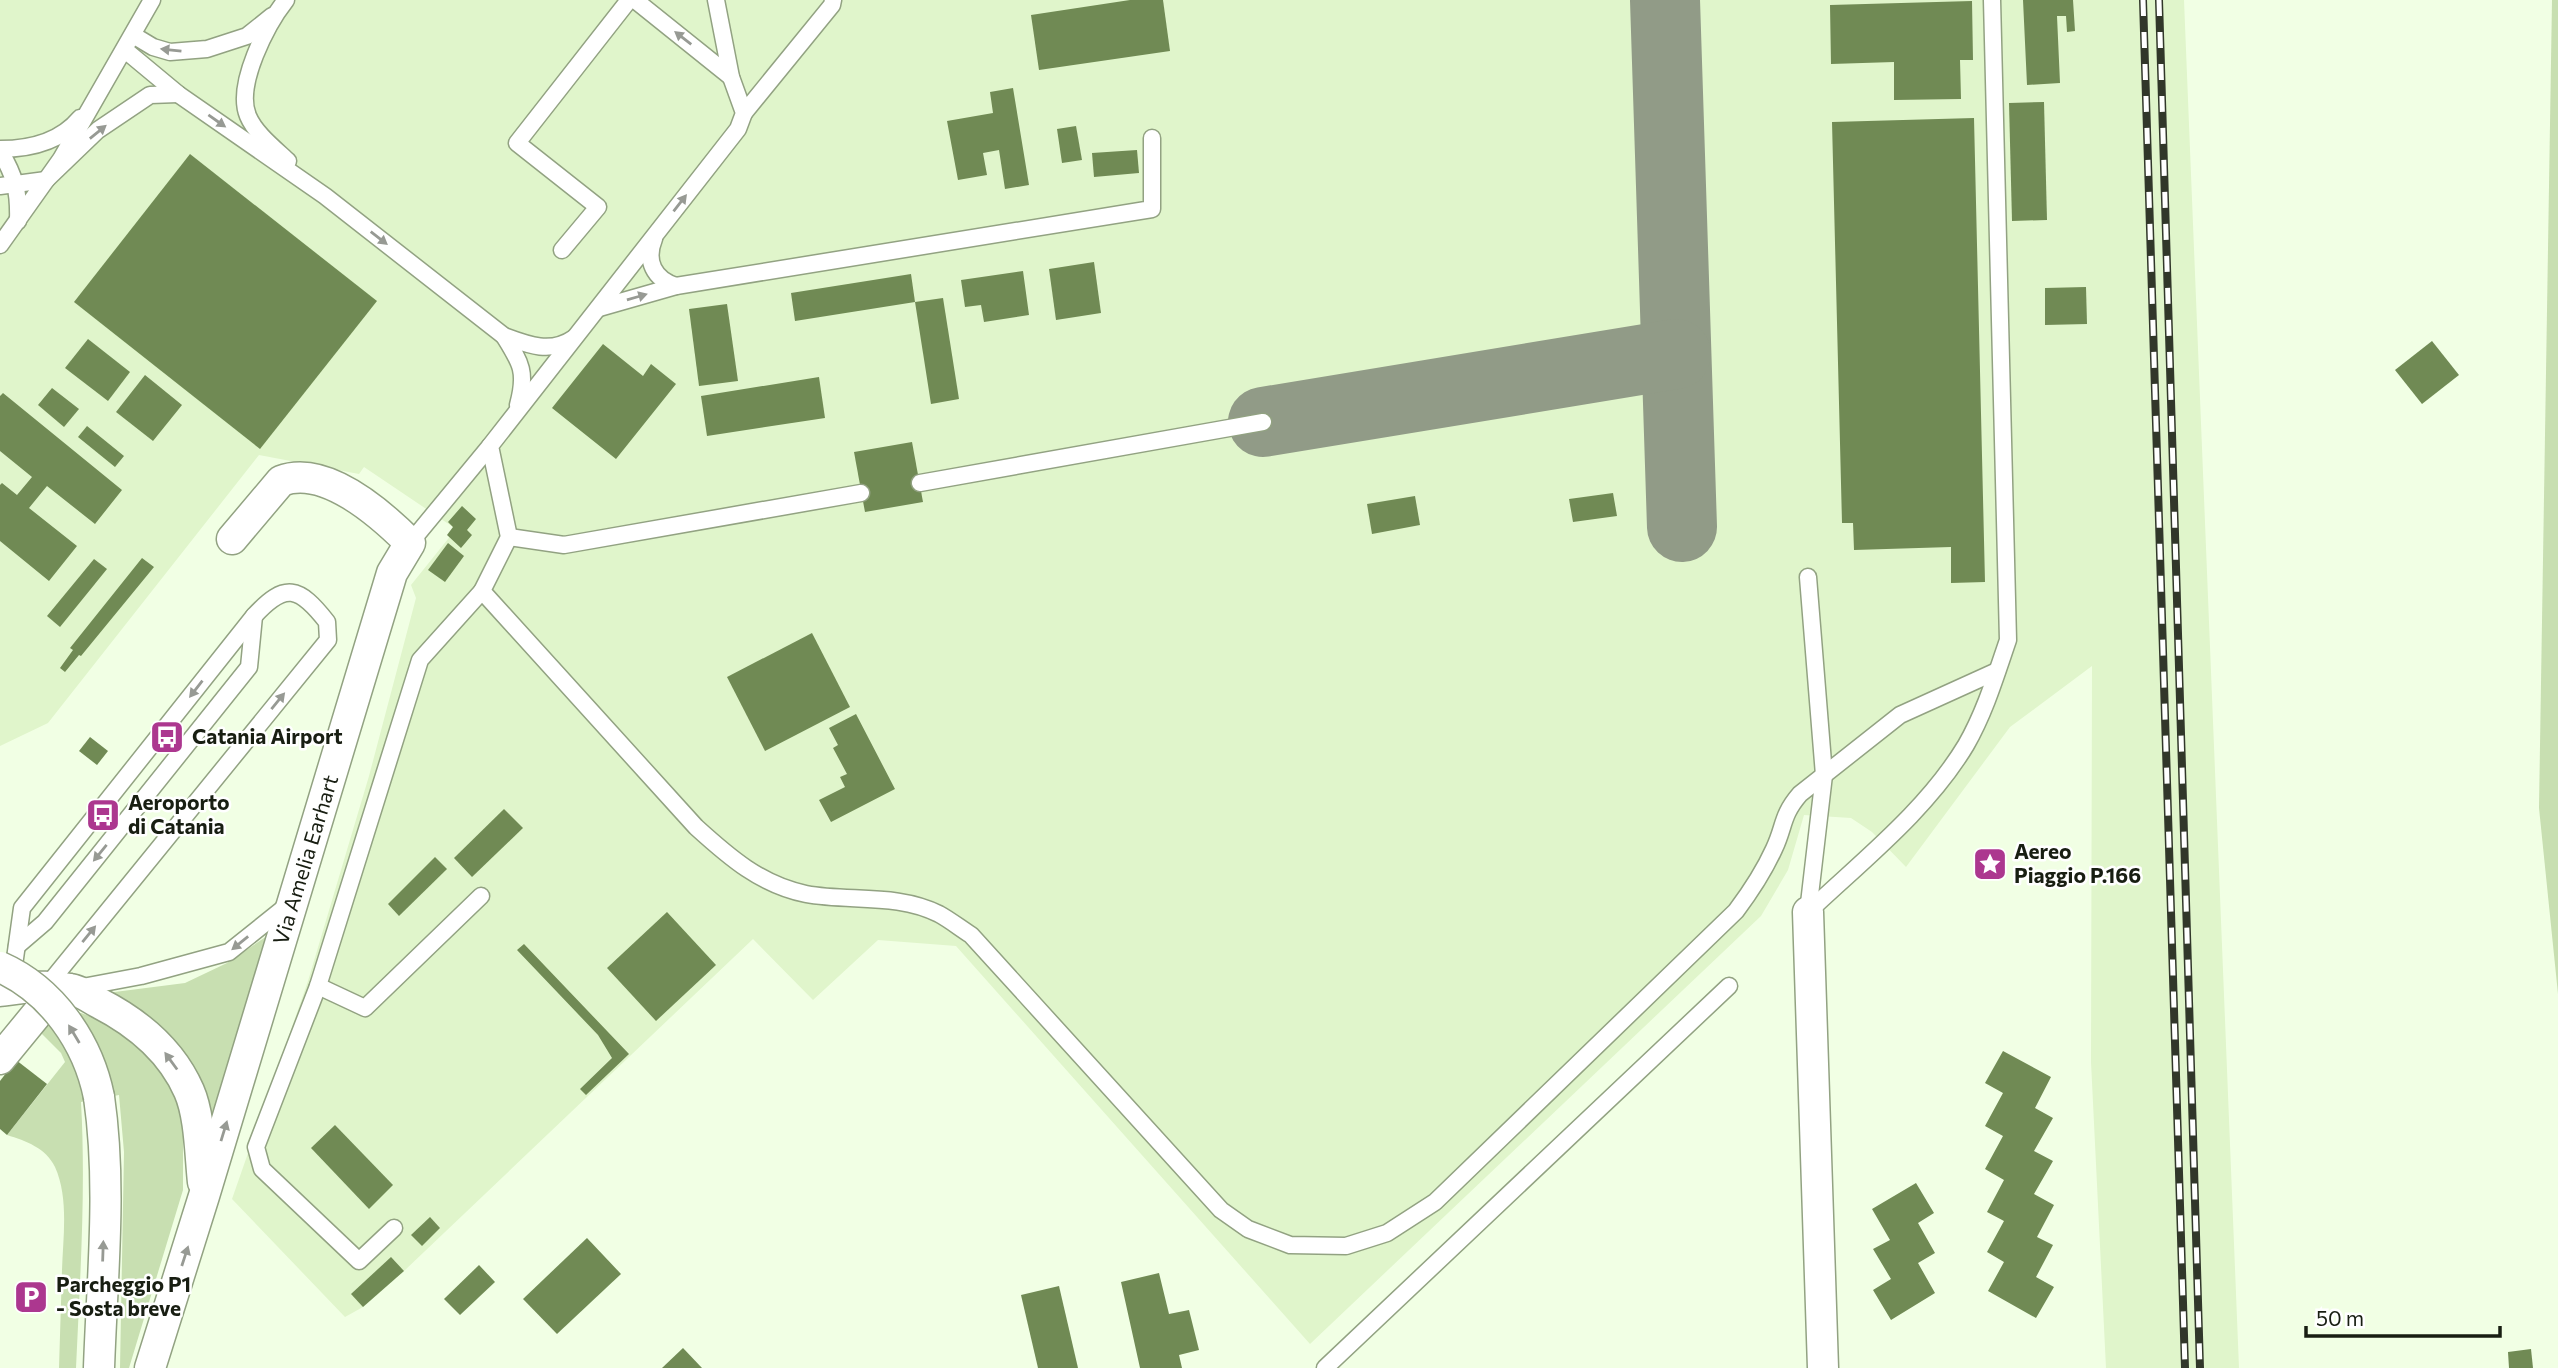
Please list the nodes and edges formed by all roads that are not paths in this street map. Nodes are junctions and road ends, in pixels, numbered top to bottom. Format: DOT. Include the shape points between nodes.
graph roads {
  1 [pos="152,0"];
  2 [pos="629,0"];
  3 [pos="635,0"];
  4 [pos="716,0"];
  5 [pos="1992,0"];
  6 [pos="836,2"];
  7 [pos="282,6"];
  8 [pos="133,34"];
  9 [pos="125,50"];
  10 [pos="731,77"];
  11 [pos="178,94"];
  12 [pos="95,100"];
  13 [pos="744,113"];
  14 [pos="1152,138"];
  15 [pos="0,150"];
  16 [pos="46,180"];
  17 [pos="8,186"];
  18 [pos="325,196"];
  19 [pos="18,221"];
  20 [pos="656,234"];
  21 [pos="0,245"];
  22 [pos="562,250"];
  23 [pos="676,286"];
  24 [pos="599,308"];
  25 [pos="578,334"];
  26 [pos="504,336"];
  27 [pos="513,417"];
  28 [pos="1263,422"];
  29 [pos="490,446"];
  30 [pos="920,482"];
  31 [pos="860,493"];
  32 [pos="509,537"];
  33 [pos="232,540"];
  34 [pos="410,544"];
  35 [pos="1808,577"];
  36 [pos="482,591"];
  37 [pos="254,616"];
  38 [pos="1997,671"];
  39 [pos="1824,775"];
  40 [pos="481,896"];
  41 [pos="293,900"];
  42 [pos="1808,912"];
  43 [pos="6,977"];
  44 [pos="318,986"];
  45 [pos="1729,986"];
  46 [pos="59,988"];
  47 [pos="0,1059"];
  48 [pos="204,1196"];
  49 [pos="394,1228"];
  50 [pos="99,1368"];
  51 [pos="150,1368"];
  52 [pos="1325,1368"];
  53 [pos="1824,1368"];
  1 -- 8 [label="lane"];
  2 -- 22 [label="lane" via="517,143 598,207"];
  10 -- 3 [label="lane, one-way"];
  4 -- 10 [label="lane"];
  5 -- 38 [label="lane" via="2008,606 2008,640"];
  6 -- 13 [label="lane"];
  7 -- 8 [label="lane, one-way" via="247,36 207,49 170,52"];
  7 -- 18 [label="lane" via="252,65 244,93 248,116 267,141"];
  8 -- 9 [label="lane"];
  9 -- 11 [label="lane"];
  9 -- 12 [label="lane"];
  10 -- 13 [label="lane"];
  16 -- 11 [label="lane, one-way" via="98,130 150,95"];
  11 -- 18 [label="lane, one-way"];
  12 -- 15 [label="lane" via="56,138 32,147"];
  12 -- 16 [label="lane"];
  20 -- 13 [label="lane, one-way" via="738,129"];
  14 -- 23 [label="lane" via="1152,209"];
  15 -- 17 [label="lane" via="13,172"];
  16 -- 17 [label="lane"];
  16 -- 19 [label="lane"];
  17 -- 19 [label="lane" via="19,198"];
  18 -- 26 [label="lane, one-way"];
  19 -- 21 [label="lane"];
  20 -- 23 [label="lane" via="650,262 664,282"];
  20 -- 24 [label="lane"];
  24 -- 23 [label="lane, one-way"];
  24 -- 25 [label="lane"];
  25 -- 26 [label="lane" via="549,347"];
  25 -- 27 [label="lane"];
  26 -- 27 [label="lane" via="519,359 524,384"];
  27 -- 29 [label="lane"];
  28 -- 30 [label="lane"];
  29 -- 32 [label="lane"];
  29 -- 34 [label="lane"];
  31 -- 32 [label="lane" via="564,545"];
  32 -- 36 [label="lane"];
  33 -- 34 [label="street" via="281,481 303,477 368,505"];
  34 -- 41 [label="street, Via Amelia Earhart" via="392,573"];
  35 -- 39 [label="lane"];
  36 -- 39 [label="lane" via="696,827 728,856 761,879 805,894 894,901 938,913 971,935 1221,1210 1248,1229 1290,1245 1346,1247 1387,1233 1434,1202 1736,911 1776,846 1787,809"];
  36 -- 44 [label="lane" via="420,660"];
  37 -- 43 [label="lane, one-way" via="22,908"];
  37 -- 43 [label="lane, one-way" via="249,667"];
  46 -- 37 [label="lane, one-way" via="328,640 327,622 295,593 282,592 271,598"];
  38 -- 39 [label="lane" via="1900,716"];
  38 -- 42 [label="lane" via="1966,744 1926,799"];
  39 -- 42 [label="lane"];
  40 -- 44 [label="lane" via="365,1007"];
  41 -- 46 [label="lane, one-way" via="229,952 141,976"];
  48 -- 41 [label="street, Via Amelia Earhart, one-way"];
  42 -- 53 [label="street"];
  43 -- 46 [label="street" via="29,986"];
  50 -- 43 [label="street, one-way, bridge" via="105,1182 99,1097 89,1061 68,1023 38,991"];
  44 -- 49 [label="lane" via="256,1147 262,1169 359,1261"];
  45 -- 52 [label="lane"];
  46 -- 47 [label="street"];
  48 -- 46 [label="street, one-way" via="190,1094 173,1061 124,1016"];
  51 -- 48 [label="street, Via Amelia Earhart, one-way"];
}
